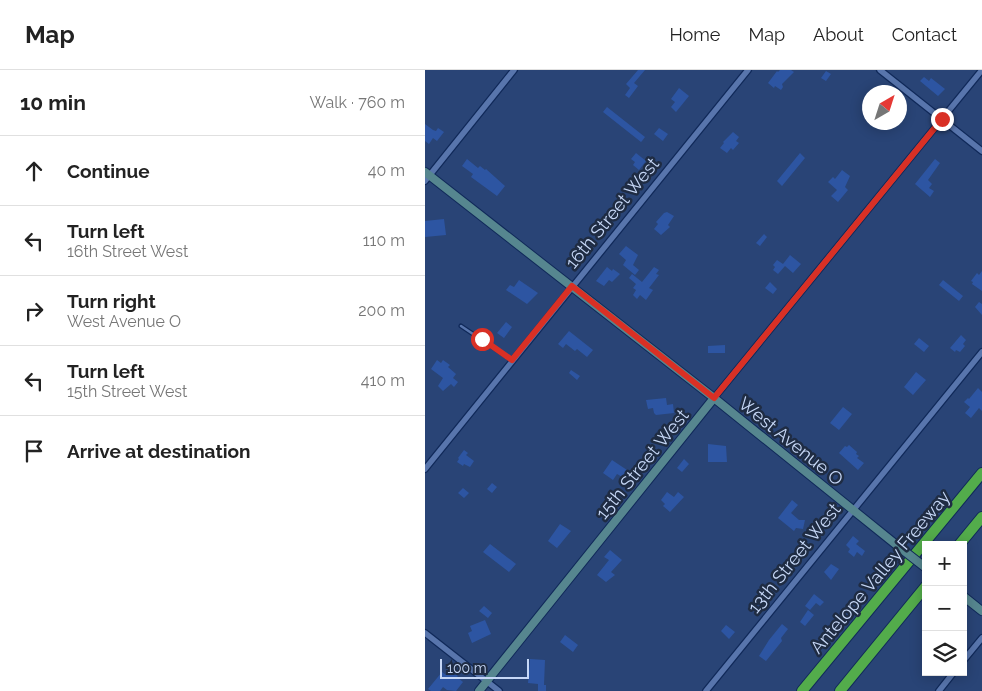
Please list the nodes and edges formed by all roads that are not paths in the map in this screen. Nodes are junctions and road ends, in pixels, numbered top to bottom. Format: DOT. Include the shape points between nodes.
graph roads {
  1 [pos="514,70"];
  2 [pos="748,70"];
  3 [pos="880,70"];
  4 [pos="982,70"];
  5 [pos="942,119"];
  6 [pos="982,151"];
  7 [pos="427,177"];
  8 [pos="572,286"];
  9 [pos="461,326"];
  10 [pos="982,352"];
  11 [pos="512,360"];
  12 [pos="714,398"];
  13 [pos="425,469"];
  14 [pos="982,473"];
  15 [pos="852,510"];
  16 [pos="982,517"];
  17 [pos="962,541"];
  18 [pos="922,565"];
  19 [pos="922,591"];
  20 [pos="967,599"];
  21 [pos="982,611"];
  22 [pos="425,633"];
  23 [pos="982,638"];
  24 [pos="967,656"];
  25 [pos="951,676"];
  26 [pos="487,682"];
  27 [pos="479,691"];
  28 [pos="499,691"];
  29 [pos="706,691"];
  30 [pos="802,691"];
  31 [pos="839,691"];
  32 [pos="939,691"];
  1 -- 7 [label="street"];
  2 -- 8 [label="street, 16th Street West"];
  3 -- 5 [label="street"];
  4 -- 5 [label="street, 15th Street West"];
  5 -- 6 [label="street"];
  5 -- 12 [label="street, 15th Street West"];
  7 -- 8 [label="street, West Avenue O"];
  8 -- 11 [label="street, 16th Street West"];
  8 -- 12 [label="street, West Avenue O"];
  9 -- 11 [label="lane"];
  10 -- 15 [label="street, 13th Street West"];
  11 -- 13 [label="street, 16th Street West"];
  12 -- 15 [label="street, West Avenue O"];
  12 -- 26 [label="street, 15th Street West"];
  14 -- 30 [label="highway, Antelope Valley Freeway"];
  15 -- 18 [label="street, West Avenue O, bridge"];
  15 -- 29 [label="street, 13th Street West"];
  16 -- 17 [label="highway"];
  19 -- 31 [label="highway"];
  20 -- 21 [label="street"];
  22 -- 26 [label="street"];
  23 -- 24 [label="street"];
  25 -- 32 [label="street"];
  26 -- 27 [label="street, 15th Street West"];
  26 -- 28 [label="street"];
}
